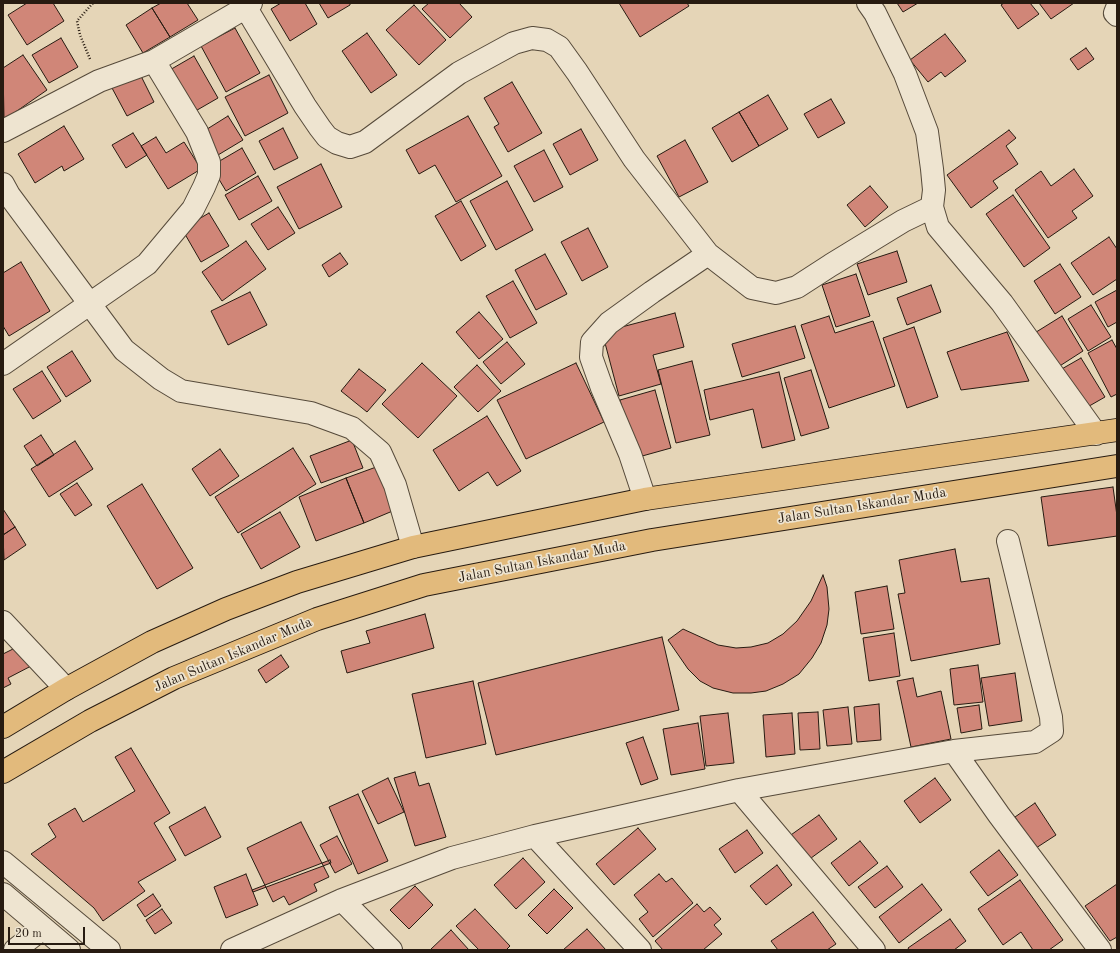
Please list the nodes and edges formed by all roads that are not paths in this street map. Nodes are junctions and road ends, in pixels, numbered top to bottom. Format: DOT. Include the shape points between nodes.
graph roads {
  1 [pos="868,3"];
  2 [pos="246,5"];
  3 [pos="1117,8"];
  4 [pos="1117,15"];
  5 [pos="154,60"];
  6 [pos="3,130"];
  7 [pos="3,184"];
  8 [pos="932,207"];
  9 [pos="708,254"];
  10 [pos="89,304"];
  11 [pos="3,364"];
  12 [pos="1117,430"];
  13 [pos="1096,434"];
  14 [pos="1117,466"];
  15 [pos="645,499"];
  16 [pos="1008,541"];
  17 [pos="413,546"];
  18 [pos="3,622"];
  19 [pos="66,689"];
  20 [pos="3,726"];
  21 [pos="954,751"];
  22 [pos="3,772"];
  23 [pos="738,790"];
  24 [pos="535,836"];
  25 [pos="3,862"];
  26 [pos="3,894"];
  27 [pos="342,900"];
  28 [pos="43,928"];
  29 [pos="15,950"];
  30 [pos="69,950"];
  31 [pos="109,950"];
  32 [pos="232,950"];
  33 [pos="391,950"];
  34 [pos="640,950"];
  35 [pos="874,950"];
  36 [pos="1100,950"];
  1 -- 8 [label="street" via="905,74 927,132 934,190"];
  2 -- 5 [label="street"];
  2 -- 9 [label="street" via="320,128 327,137 350,147 365,142 459,73 514,43 532,38 547,40 559,47 634,159"];
  3 -- 4 [label="street"];
  5 -- 6 [label="street" via="99,81"];
  5 -- 10 [label="street" via="197,132 209,162 209,176 193,209 148,264"];
  7 -- 10 [label="street"];
  8 -- 9 [label="street" via="903,221 797,287 776,293 752,288"];
  8 -- 13 [label="street" via="938,227 1002,303"];
  9 -- 15 [label="street" via="608,323 592,342 591,357"];
  10 -- 11 [label="street"];
  10 -- 17 [label="street" via="124,350 181,391 311,413 352,428 380,452 395,484"];
  12 -- 13 [label="highway"];
  13 -- 15 [label="highway"];
  14 -- 22 [label="highway, Jalan Sultan Iskandar Muda" via="652,540 424,585 317,619 174,678 90,721"];
  15 -- 17 [label="highway"];
  16 -- 21 [label="street" via="1051,716 1052,731 1036,742"];
  17 -- 19 [label="highway" via="297,582 226,609 152,642"];
  18 -- 19 [label="street"];
  19 -- 20 [label="highway"];
  21 -- 23 [label="street"];
  21 -- 36 [label="street"];
  23 -- 24 [label="street"];
  23 -- 35 [label="street"];
  24 -- 27 [label="street" via="452,858"];
  24 -- 34 [label="street"];
  25 -- 31 [label="street"];
  26 -- 28 [label="street"];
  27 -- 32 [label="street"];
  27 -- 33 [label="street"];
  28 -- 29 [label="street"];
  28 -- 30 [label="street"];
}
